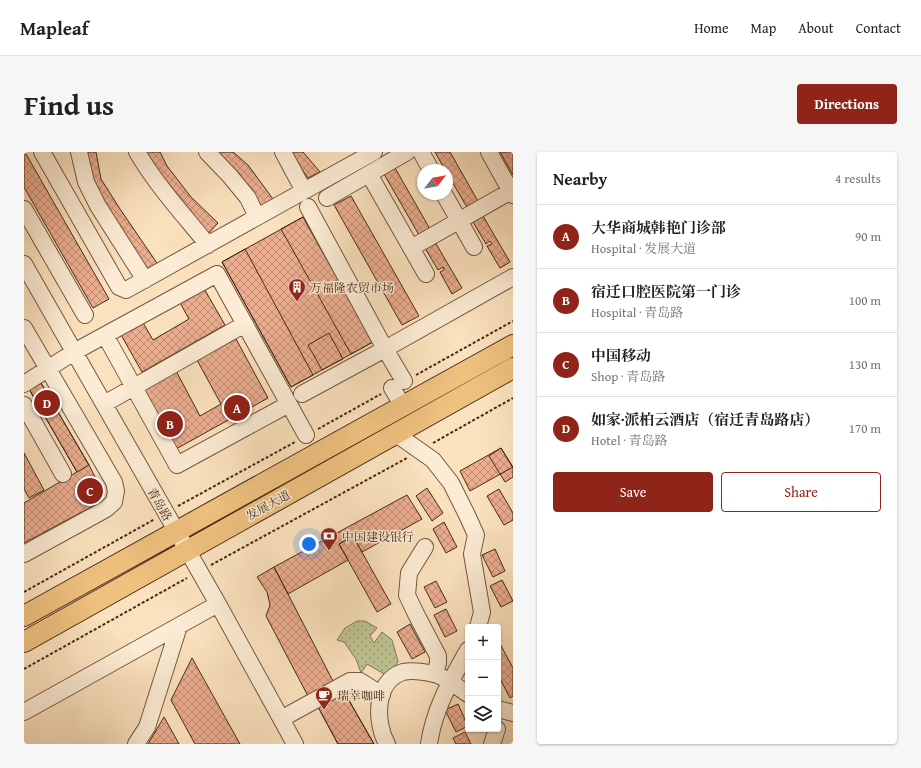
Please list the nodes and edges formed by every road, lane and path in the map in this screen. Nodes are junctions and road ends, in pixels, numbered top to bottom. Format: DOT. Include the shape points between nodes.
graph roads {
  1 [pos="79,152"];
  2 [pos="137,152"];
  3 [pos="207,152"];
  4 [pos="283,152"];
  5 [pos="374,152"];
  6 [pos="407,152"];
  7 [pos="421,152"];
  8 [pos="489,152"];
  9 [pos="44,153"];
  10 [pos="348,159"];
  11 [pos="428,164"];
  12 [pos="369,174"];
  13 [pos="304,191"];
  14 [pos="512,193"];
  15 [pos="327,198"];
  16 [pos="447,200"];
  17 [pos="308,207"];
  18 [pos="24,210"];
  19 [pos="257,217"];
  20 [pos="459,220"];
  21 [pos="208,245"];
  22 [pos="474,247"];
  23 [pos="411,248"];
  24 [pos="24,264"];
  25 [pos="426,274"];
  26 [pos="513,277"];
  27 [pos="144,280"];
  28 [pos="85,315"];
  29 [pos="513,321"];
  30 [pos="245,324"];
  31 [pos="24,328"];
  32 [pos="106,335"];
  33 [pos="513,345"];
  34 [pos="385,349"];
  35 [pos="74,352"];
  36 [pos="513,368"];
  37 [pos="48,369"];
  38 [pos="24,384"];
  39 [pos="398,385"];
  40 [pos="134,387"];
  41 [pos="302,394"];
  42 [pos="513,398"];
  43 [pos="104,404"];
  44 [pos="289,404"];
  45 [pos="24,405"];
  46 [pos="403,406"];
  47 [pos="396,434"];
  48 [pos="306,435"];
  49 [pos="421,450"];
  50 [pos="63,474"];
  51 [pos="166,513"];
  52 [pos="176,531"];
  53 [pos="425,547"];
  54 [pos="187,550"];
  55 [pos="24,554"];
  56 [pos="199,572"];
  57 [pos="24,592"];
  58 [pos="218,604"];
  59 [pos="24,616"];
  60 [pos="479,624"];
  61 [pos="179,626"];
  62 [pos="24,642"];
  63 [pos="465,655"];
  64 [pos="24,669"];
  65 [pos="435,674"];
  66 [pos="450,682"];
  67 [pos="465,692"];
  68 [pos="382,695"];
  69 [pos="24,712"];
  70 [pos="281,719"];
  71 [pos="496,732"];
  72 [pos="136,744"];
  73 [pos="295,744"];
  74 [pos="387,744"];
  75 [pos="429,744"];
  76 [pos="492,744"];
  1 -- 27 [label="street" via="86,182 98,206"];
  2 -- 21 [label="street" via="148,172"];
  3 -- 19 [label="street" via="248,198"];
  4 -- 13 [label="street"];
  5 -- 10 [label="street"];
  6 -- 12 [label="street"];
  7 -- 11 [label="street"];
  8 -- 14 [label="street"];
  9 -- 27 [label="street" via="119,287 126,290"];
  10 -- 13 [label="street"];
  12 -- 15 [label="street"];
  12 -- 23 [label="street"];
  13 -- 19 [label="street"];
  14 -- 20 [label="street"];
  16 -- 20 [label="street"];
  17 -- 34 [label="street"];
  18 -- 28 [label="street"];
  19 -- 21 [label="street"];
  20 -- 22 [label="street"];
  20 -- 23 [label="street"];
  21 -- 27 [label="street"];
  23 -- 25 [label="street"];
  24 -- 35 [label="street, 青岛路"];
  26 -- 34 [label="street"];
  29 -- 39 [label="path"];
  30 -- 32 [label="street" via="217,274"];
  30 -- 40 [label="street"];
  30 -- 44 [label="street"];
  31 -- 37 [label="street"];
  32 -- 35 [label="street"];
  32 -- 40 [label="street"];
  33 -- 46 [label="main road, 发展大道"];
  34 -- 39 [label="street"];
  34 -- 41 [label="street"];
  35 -- 37 [label="street"];
  35 -- 43 [label="street, 青岛路"];
  36 -- 47 [label="main road, 发展大道"];
  37 -- 38 [label="street"];
  37 -- 55 [label="street" via="114,482 116,491 114,502 106,509"];
  39 -- 46 [label="street"];
  39 -- 48 [label="path"];
  40 -- 43 [label="street"];
  40 -- 44 [label="street" via="177,465"];
  42 -- 49 [label="path"];
  43 -- 51 [label="street, 青岛路"];
  44 -- 48 [label="street"];
  45 -- 50 [label="street"];
  46 -- 52 [label="main road, 发展大道"];
  47 -- 49 [label="street"];
  47 -- 54 [label="main road, 发展大道"];
  48 -- 51 [label="path"];
  49 -- 56 [label="path"];
  49 -- 60 [label="street" via="433,460 451,483 476,535 472,554 482,612"];
  51 -- 52 [label="street, 青岛路"];
  51 -- 57 [label="path"];
  52 -- 54 [label="street, 青岛路"];
  52 -- 59 [label="main road, 发展大道"];
  53 -- 65 [label="street" via="409,573 407,595 438,656"];
  54 -- 56 [label="street, 青岛路"];
  54 -- 62 [label="main road, 发展大道"];
  56 -- 58 [label="street, 青岛路"];
  56 -- 64 [label="path"];
  58 -- 61 [label="street"];
  58 -- 70 [label="street, 青岛路"];
  61 -- 69 [label="street"];
  61 -- 72 [label="street" via="147,727"];
  63 -- 66 [label="street"];
  65 -- 66 [label="street"];
  65 -- 68 [label="street" via="398,674 388,683"];
  66 -- 67 [label="street"];
  66 -- 75 [label="street" via="436,714"];
  68 -- 70 [label="street" via="360,680 350,682"];
  68 -- 74 [label="street" via="379,721"];
  70 -- 73 [label="street, 青岛路"];
  71 -- 76 [label="street"];
}
